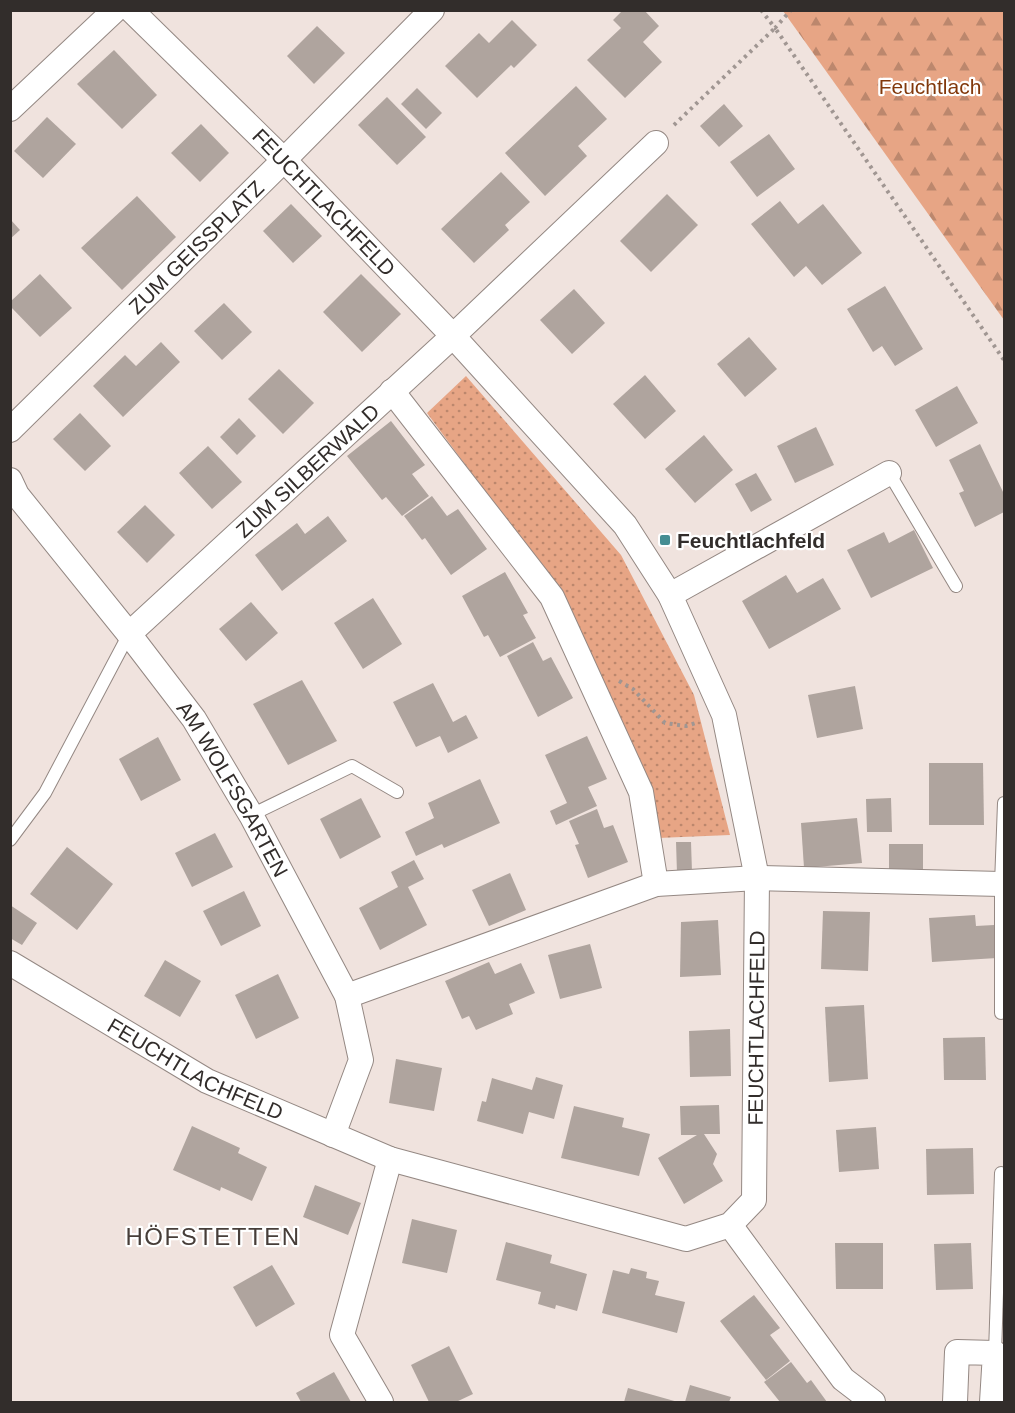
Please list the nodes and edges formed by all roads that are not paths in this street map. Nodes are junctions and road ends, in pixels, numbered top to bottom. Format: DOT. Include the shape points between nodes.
graph roads {
  1 [pos="115,10"];
  2 [pos="131,10"];
  3 [pos="432,10"];
  4 [pos="10,109"];
  5 [pos="656,143"];
  6 [pos="284,160"];
  7 [pos="453,336"];
  8 [pos="392,391"];
  9 [pos="10,430"];
  10 [pos="889,473"];
  11 [pos="10,480"];
  12 [pos="956,586"];
  13 [pos="670,595"];
  14 [pos="129,634"];
  15 [pos="397,792"];
  16 [pos="1005,803"];
  17 [pos="251,815"];
  18 [pos="10,840"];
  19 [pos="757,878"];
  20 [pos="656,884"];
  21 [pos="1001,884"];
  22 [pos="10,963"];
  23 [pos="347,996"];
  24 [pos="1001,1013"];
  25 [pos="333,1135"];
  26 [pos="390,1159"];
  27 [pos="1001,1173"];
  28 [pos="730,1225"];
  29 [pos="994,1353"];
  30 [pos="381,1402"];
  31 [pos="873,1402"];
  32 [pos="955,1402"];
  33 [pos="992,1402"];
  1 -- 4 [label="street"];
  2 -- 6 [label="street, FEUCHTLACHFELD"];
  3 -- 6 [label="street, ZUM GEISSPLATZ"];
  5 -- 7 [label="street, ZUM SILBERWALD"];
  6 -- 7 [label="street, FEUCHTLACHFELD"];
  6 -- 9 [label="street, ZUM GEISSPLATZ"];
  7 -- 8 [label="street, ZUM SILBERWALD"];
  7 -- 13 [label="street, FEUCHTLACHFELD" via="625,525"];
  8 -- 14 [label="street, ZUM SILBERWALD"];
  8 -- 20 [label="street" via="552,597 640,792"];
  10 -- 12 [label="lane"];
  10 -- 13 [label="street"];
  11 -- 14 [label="street, AM WOLFSGARTEN" via="17,495"];
  13 -- 19 [label="street, FEUCHTLACHFELD" via="724,715"];
  14 -- 17 [label="street, AM WOLFSGARTEN" via="194,719"];
  14 -- 18 [label="lane, ZUM SILBERWALD" via="45,793"];
  15 -- 17 [label="lane" via="352,766"];
  16 -- 21 [label="lane"];
  17 -- 23 [label="street, AM WOLFSGARTEN"];
  19 -- 20 [label="street"];
  19 -- 21 [label="street"];
  19 -- 28 [label="street, FEUCHTLACHFELD" via="754,1200"];
  20 -- 23 [label="street"];
  21 -- 24 [label="lane"];
  22 -- 25 [label="street, FEUCHTLACHFELD" via="207,1081"];
  23 -- 25 [label="street, AM WOLFSGARTEN" via="362,1060"];
  25 -- 26 [label="street, FEUCHTLACHFELD"];
  26 -- 28 [label="street, FEUCHTLACHFELD" via="686,1239"];
  26 -- 30 [label="street" via="342,1335"];
  27 -- 29 [label="lane"];
  28 -- 31 [label="street" via="843,1379"];
  29 -- 32 [label="street" via="957,1352"];
  29 -- 33 [label="street"];
}
